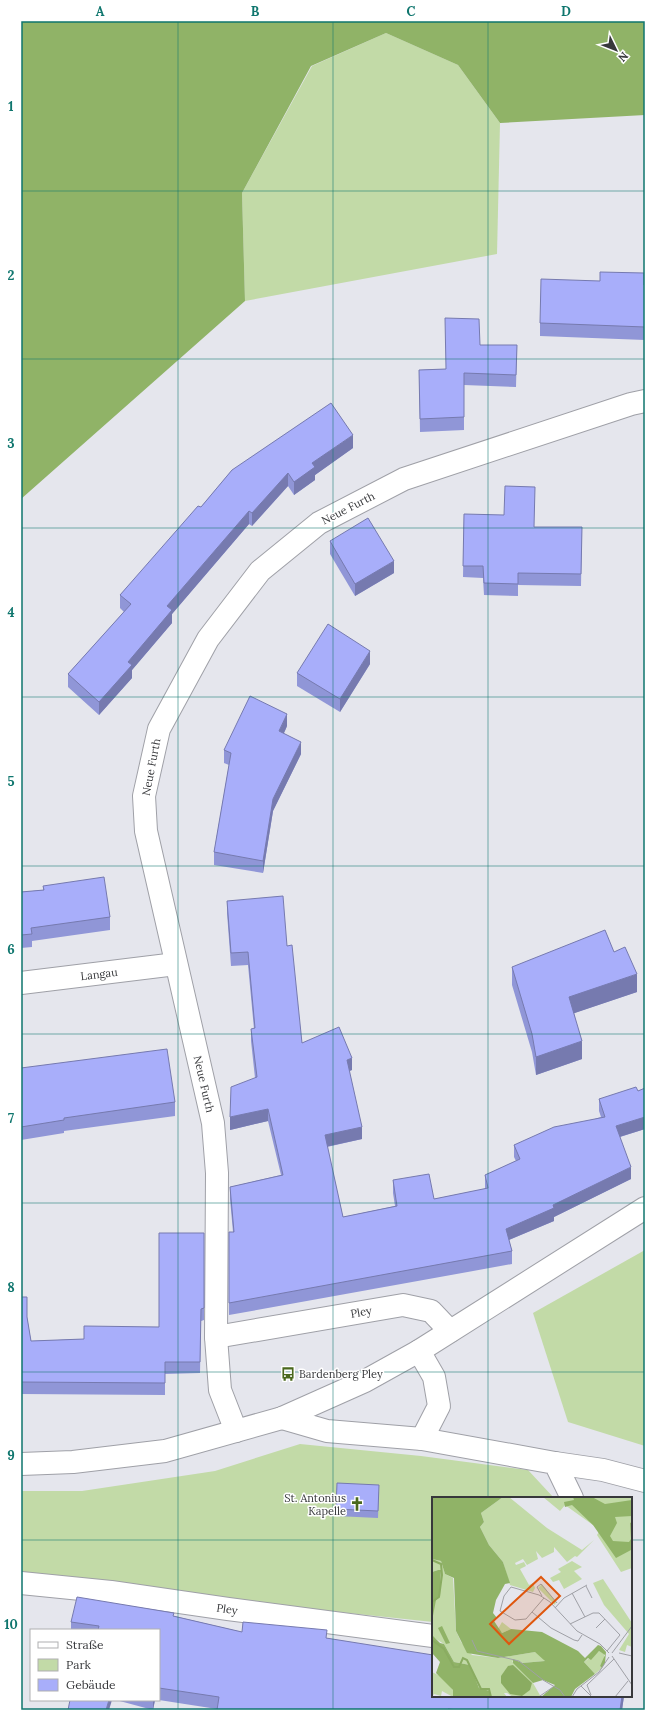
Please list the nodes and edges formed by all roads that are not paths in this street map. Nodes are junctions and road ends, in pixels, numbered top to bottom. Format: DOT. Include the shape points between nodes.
graph roads {
  1 [pos="645,401"];
  2 [pos="176,964"];
  3 [pos="21,983"];
  4 [pos="645,1208"];
  5 [pos="450,1331"];
  6 [pos="216,1337"];
  7 [pos="419,1351"];
  8 [pos="282,1418"];
  9 [pos="236,1431"];
  10 [pos="422,1439"];
  11 [pos="555,1462"];
  12 [pos="21,1464"];
  13 [pos="645,1481"];
  14 [pos="572,1497"];
  15 [pos="21,1583"];
  16 [pos="432,1636"];
  1 -- 2 [label="street, Neue Furth" via="404,480 319,523 260,571 208,639 159,729 144,796 146,831"];
  2 -- 3 [label="street, Langau"];
  2 -- 6 [label="street, Neue Furth" via="213,1123 217,1174"];
  4 -- 5 [label="street"];
  5 -- 6 [label="street, Pley" via="431,1311 403,1305"];
  5 -- 7 [label="street"];
  6 -- 9 [label="street, Neue Furth" via="220,1390"];
  7 -- 8 [label="street" via="365,1381"];
  7 -- 10 [label="street" via="434,1377 439,1406"];
  8 -- 9 [label="street"];
  8 -- 10 [label="street" via="327,1431"];
  9 -- 12 [label="street" via="165,1451 73,1462"];
  10 -- 11 [label="street"];
  11 -- 13 [label="street" via="603,1470"];
  11 -- 14 [label="street"];
  15 -- 16 [label="street, Pley" via="111,1592"];
}
